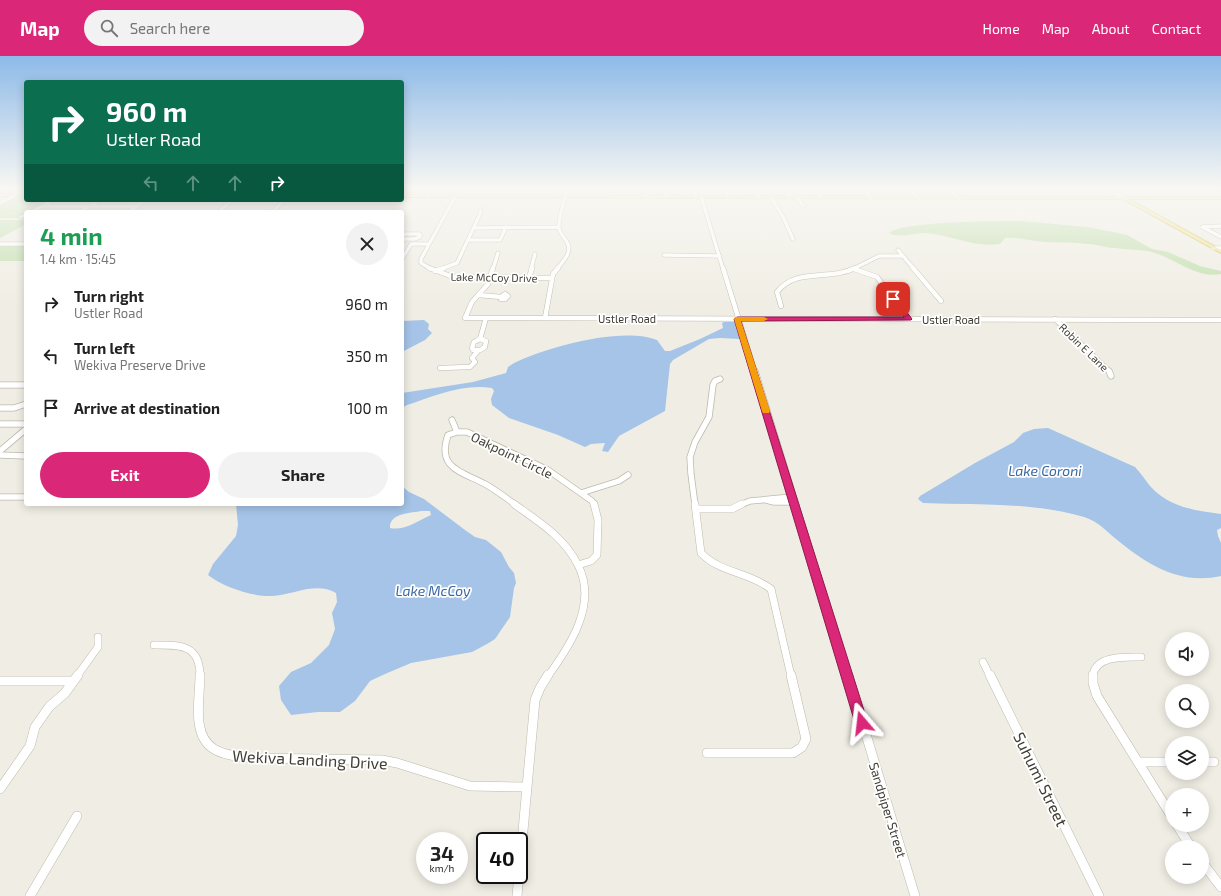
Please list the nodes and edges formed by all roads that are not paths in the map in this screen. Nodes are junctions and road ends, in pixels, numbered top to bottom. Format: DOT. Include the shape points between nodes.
graph roads {
  1 [pos="439,227"];
  2 [pos="548,227"];
  3 [pos="559,227"];
  4 [pos="710,227"];
  5 [pos="788,227"];
  6 [pos="1178,227"];
  7 [pos="1202,227"];
  8 [pos="475,228"];
  9 [pos="506,228"];
  10 [pos="404,236"];
  11 [pos="434,237"];
  12 [pos="1221,237"];
  13 [pos="793,239"];
  14 [pos="470,240"];
  15 [pos="0,244"];
  16 [pos="24,244"];
  17 [pos="429,244"];
  18 [pos="1219,249"];
  19 [pos="898,250"];
  20 [pos="498,253"];
  21 [pos="535,254"];
  22 [pos="664,255"];
  23 [pos="404,256"];
  24 [pos="720,256"];
  25 [pos="903,256"];
  26 [pos="854,269"];
  27 [pos="434,271"];
  28 [pos="490,278"];
  29 [pos="529,278"];
  30 [pos="552,278"];
  31 [pos="479,295"];
  32 [pos="501,297"];
  33 [pos="941,300"];
  34 [pos="781,306"];
  35 [pos="899,311"];
  36 [pos="486,318"];
  37 [pos="545,318"];
  38 [pos="737,319"];
  39 [pos="903,319"];
  40 [pos="909,319"];
  41 [pos="1055,320"];
  42 [pos="1221,320"];
  43 [pos="480,339"];
  44 [pos="478,350"];
  45 [pos="440,368"];
  46 [pos="1111,376"];
  47 [pos="720,379"];
  48 [pos="0,385"];
  49 [pos="24,385"];
  50 [pos="24,405"];
  51 [pos="0,408"];
  52 [pos="452,420"];
  53 [pos="0,424"];
  54 [pos="24,424"];
  55 [pos="24,431"];
  56 [pos="457,432"];
  57 [pos="0,452"];
  58 [pos="0,455"];
  59 [pos="24,456"];
  60 [pos="628,475"];
  61 [pos="580,492"];
  62 [pos="0,496"];
  63 [pos="24,496"];
  64 [pos="793,500"];
  65 [pos="696,509"];
  66 [pos="578,565"];
  67 [pos="98,638"];
  68 [pos="154,645"];
  69 [pos="1141,657"];
  70 [pos="983,662"];
  71 [pos="0,680"];
  72 [pos="73,681"];
  73 [pos="707,753"];
  74 [pos="1138,762"];
  75 [pos="1165,762"];
  76 [pos="1209,762"];
  77 [pos="1214,762"];
  78 [pos="527,787"];
  79 [pos="0,789"];
  80 [pos="1165,806"];
  81 [pos="77,816"];
  82 [pos="1209,871"];
  83 [pos="1220,884"];
  84 [pos="30,896"];
  85 [pos="517,896"];
  86 [pos="915,896"];
  87 [pos="1099,896"];
  1 -- 11 [label="street, Lake McCoy Drive"];
  2 -- 9 [label="street"];
  3 -- 30 [label="street" via="569,248 568,254"];
  4 -- 24 [label="street, Sandpiper Street"];
  5 -- 13 [label="street"];
  6 -- 18 [label="main road"];
  7 -- 12 [label="street"];
  8 -- 9 [label="street"];
  8 -- 14 [label="street"];
  9 -- 14 [label="street" via="500,240"];
  10 -- 11 [label="street" via="420,234 420,237"];
  11 -- 17 [label="street, Lake McCoy Drive"];
  14 -- 27 [label="street" via="457,263"];
  15 -- 16 [label="street"];
  17 -- 23 [label="street" via="411,244"];
  17 -- 27 [label="street, Lake McCoy Drive" via="421,263"];
  19 -- 25 [label="street"];
  20 -- 28 [label="street"];
  21 -- 29 [label="street"];
  22 -- 24 [label="street"];
  24 -- 38 [label="street, Sandpiper Street"];
  25 -- 26 [label="street" via="876,257"];
  25 -- 33 [label="street"];
  26 -- 34 [label="street" via="840,273 811,275 790,281 777,292"];
  26 -- 35 [label="street" via="877,277"];
  27 -- 28 [label="street, Lake McCoy Drive" via="453,277"];
  28 -- 29 [label="street, Lake McCoy Drive"];
  28 -- 31 [label="street"];
  29 -- 30 [label="street, Lake McCoy Drive"];
  30 -- 37 [label="street"];
  31 -- 32 [label="street"];
  31 -- 36 [label="street, Ustler Road" via="472,302 465,318"];
  35 -- 39 [label="street"];
  35 -- 40 [label="street"];
  36 -- 37 [label="street, Ustler Road"];
  36 -- 43 [label="street"];
  37 -- 38 [label="street, Ustler Road"];
  38 -- 39 [label="street, Ustler Road"];
  38 -- 64 [label="street, Sandpiper Street"];
  39 -- 40 [label="street, Ustler Road"];
  40 -- 41 [label="street, Ustler Road"];
  41 -- 42 [label="street, Ustler Road"];
  41 -- 46 [label="street, Robin E Lane" via="1110,372"];
  43 -- 44 [label="street" via="486,341 484,347"];
  43 -- 44 [label="street" via="475,340 472,346 473,350"];
  44 -- 45 [label="street" via="472,358 475,362 470,367"];
  47 -- 65 [label="street" via="713,385 709,416 696,438 691,453"];
  48 -- 49 [label="street"];
  50 -- 51 [label="street"];
  52 -- 56 [label="street"];
  53 -- 54 [label="street"];
  55 -- 57 [label="street"];
  56 -- 61 [label="street, Oakpoint Circle" via="467,432 536,464"];
  56 -- 66 [label="street, Oakpoint Circle" via="448,435 445,448 445,456 454,470 483,483 551,530 569,550"];
  58 -- 59 [label="street"];
  60 -- 61 [label="street" via="620,481"];
  61 -- 66 [label="street, Oakpoint Circle" via="592,501 598,514 597,555 590,562"];
  62 -- 63 [label="street"];
  64 -- 65 [label="street" via="750,501 732,509"];
  64 -- 86 [label="street, Sandpiper Street"];
  65 -- 73 [label="street" via="702,553 706,559 764,581 771,589 806,739 802,747 793,753"];
  66 -- 78 [label="street, Oakpoint Circle" via="583,580 582,611 571,644 538,689"];
  67 -- 72 [label="street" via="98,647"];
  68 -- 78 [label="street, Wekiva Landing Drive" via="183,646 197,657 200,668 201,736 215,751 228,756 382,760 470,786"];
  69 -- 74 [label="street" via="1104,661 1092,674 1092,684 1097,696"];
  70 -- 87 [label="street, Suhumi Street"];
  71 -- 72 [label="street"];
  72 -- 79 [label="street" via="65,693 49,707 36,727 30,746"];
  74 -- 75 [label="street"];
  74 -- 80 [label="street"];
  76 -- 77 [label="street"];
  78 -- 85 [label="street, Oakpoint Circle"];
  81 -- 84 [label="street"];
  82 -- 83 [label="street"];
}
